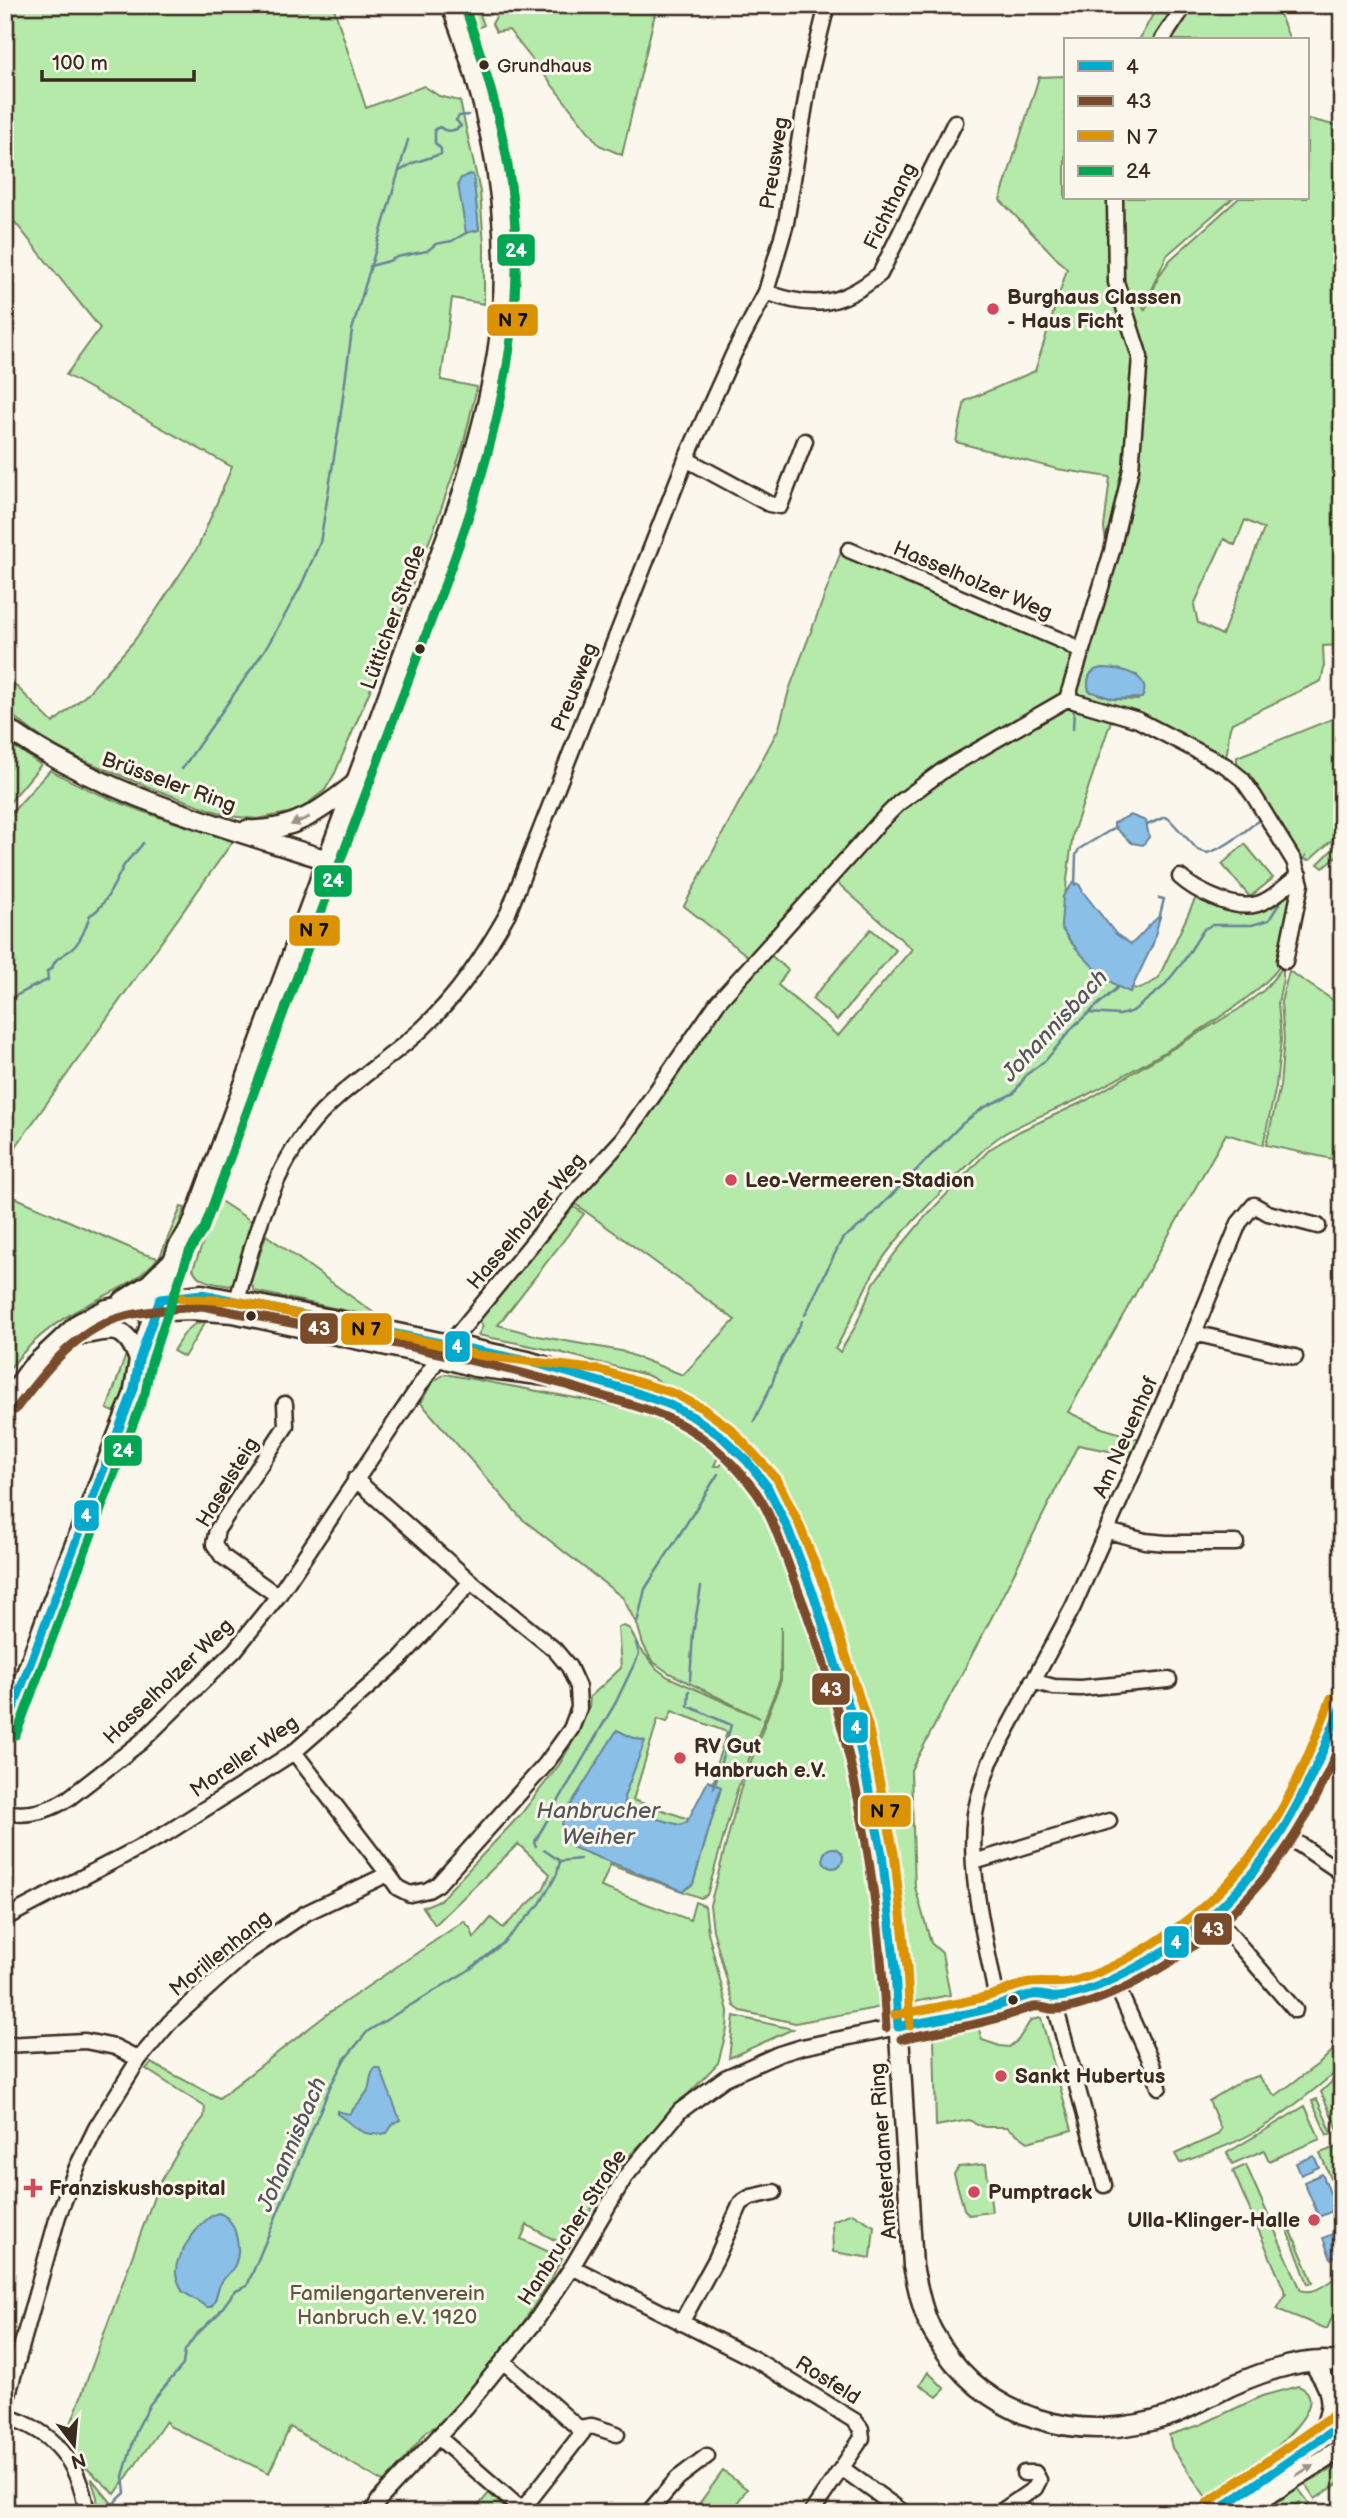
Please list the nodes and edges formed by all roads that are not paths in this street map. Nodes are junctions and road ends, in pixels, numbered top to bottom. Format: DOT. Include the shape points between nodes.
graph roads {
  1 [pos="451,5"];
  2 [pos="827,5"];
  3 [pos="1185,5"];
  4 [pos="1163,38"];
  5 [pos="955,122"];
  6 [pos="1115,200"];
  7 [pos="766,292"];
  8 [pos="805,441"];
  9 [pos="686,458"];
  10 [pos="849,550"];
  11 [pos="1080,652"];
  12 [pos="1067,699"];
  13 [pos="5,727"];
  14 [pos="356,783"];
  15 [pos="226,829"];
  16 [pos="327,860"];
  17 [pos="1299,875"];
  18 [pos="1180,877"];
  19 [pos="1285,961"];
  20 [pos="192,1225"];
  21 [pos="1318,1226"];
  22 [pos="174,1259"];
  23 [pos="164,1305"];
  24 [pos="235,1307"];
  25 [pos="107,1310"];
  26 [pos="1194,1333"];
  27 [pos="68,1337"];
  28 [pos="445,1351"];
  29 [pos="1296,1357"];
  30 [pos="139,1360"];
  31 [pos="134,1389"];
  32 [pos="5,1404"];
  33 [pos="285,1404"];
  34 [pos="355,1479"];
  35 [pos="1108,1531"];
  36 [pos="1237,1543"];
  37 [pos="471,1582"];
  38 [pos="278,1596"];
  39 [pos="1169,1680"];
  40 [pos="1032,1681"];
  41 [pos="1342,1702"];
  42 [pos="5,1731"];
  43 [pos="1337,1731"];
  44 [pos="293,1752"];
  45 [pos="5,1812"];
  46 [pos="1109,1821"];
  47 [pos="1284,1834"];
  48 [pos="974,1862"];
  49 [pos="1342,1872"];
  50 [pos="388,1874"];
  51 [pos="1214,1916"];
  52 [pos="5,1918"];
  53 [pos="1114,1980"];
  54 [pos="1053,1997"];
  55 [pos="998,2006"];
  56 [pos="1295,2010"];
  57 [pos="898,2027"];
  58 [pos="5,2045"];
  59 [pos="139,2059"];
  60 [pos="1158,2087"];
  61 [pos="1104,2185"];
  62 [pos="774,2192"];
  63 [pos="572,2267"];
  64 [pos="681,2323"];
  65 [pos="505,2362"];
  66 [pos="1342,2363"];
  67 [pos="1293,2366"];
  68 [pos="1318,2371"];
  69 [pos="1342,2379"];
  70 [pos="5,2405"];
  71 [pos="5,2416"];
  72 [pos="1342,2424"];
  73 [pos="579,2428"];
  74 [pos="617,2434"];
  75 [pos="438,2437"];
  76 [pos="1318,2440"];
  77 [pos="1339,2450"];
  78 [pos="706,2456"];
  79 [pos="843,2469"];
  80 [pos="1024,2473"];
  81 [pos="522,2512"];
  82 [pos="87,2513"];
  83 [pos="372,2513"];
  84 [pos="648,2513"];
  85 [pos="811,2513"];
  86 [pos="904,2513"];
  87 [pos="999,2513"];
  88 [pos="1214,2513"];
  89 [pos="1239,2513"];
  1 -- 14 [label="main road, Lütticher Straße" via="485,110 497,167 503,225 502,315 491,390 462,495"];
  2 -- 7 [label="street, Preusweg" via="810,74 786,223"];
  3 -- 4 [label="street"];
  5 -- 7 [label="street, Fichthang" via="880,274 843,298 819,304 792,302"];
  6 -- 11 [label="street" via="1116,282 1140,356 1131,469 1112,551"];
  7 -- 9 [label="street, Preusweg"];
  8 -- 9 [label="street" via="780,506"];
  9 -- 24 [label="street, Preusweg" via="508,914 469,979 422,1029 348,1086 306,1131 275,1185"];
  10 -- 11 [label="street, Hasselholzer Weg"];
  11 -- 12 [label="street"];
  12 -- 17 [label="street" via="1138,720 1232,771 1269,820"];
  12 -- 28 [label="street, Hasselholzer Weg" via="945,769 878,824 718,1002 623,1139"];
  13 -- 15 [label="main road, Brüsseler Ring" via="84,775"];
  14 -- 15 [label="main road, one-way" via="306,819 282,828"];
  14 -- 16 [label="main road, Lütticher Straße"];
  15 -- 16 [label="main road, Brüsseler Ring"];
  16 -- 20 [label="main road, Lütticher Straße"];
  17 -- 18 [label="street" via="1272,898 1245,908 1198,890"];
  17 -- 19 [label="street"];
  20 -- 22 [label="main road, Lütticher Straße"];
  20 -- 23 [label="main road, Lütticher Straße" via="189,1249"];
  21 -- 26 [label="street, Am Neuenhof" via="1254,1205 1239,1223"];
  22 -- 23 [label="main road, Lütticher Straße"];
  22 -- 25 [label="main road" via="139,1292"];
  23 -- 24 [label="main road, Amsterdamer Ring" via="190,1310"];
  23 -- 25 [label="main road"];
  23 -- 27 [label="main road"];
  23 -- 30 [label="main road, Lütticher Straße"];
  23 -- 31 [label="main road, Lütticher Straße" via="145,1370"];
  24 -- 28 [label="main road, Amsterdamer Ring"];
  25 -- 27 [label="main road" via="79,1323"];
  26 -- 29 [label="street"];
  26 -- 35 [label="street, Am Neuenhof"];
  27 -- 30 [label="main road" via="117,1330 130,1338"];
  27 -- 32 [label="main road" via="31,1368"];
  28 -- 34 [label="street, Hasselholzer Weg"];
  28 -- 57 [label="main road, Amsterdamer Ring" via="528,1361 668,1404 722,1437 767,1486 814,1595 856,1729 882,1854"];
  30 -- 31 [label="main road, Lütticher Straße"];
  31 -- 42 [label="main road, Lütticher Straße"];
  33 -- 38 [label="street, Haselsteig" via="286,1426 217,1530 214,1544 222,1556"];
  34 -- 37 [label="street"];
  34 -- 38 [label="street, Hasselholzer Weg"];
  35 -- 36 [label="street" via="1166,1543"];
  35 -- 40 [label="street, Am Neuenhof"];
  37 -- 44 [label="street, Moreller Weg" via="399,1660"];
  37 -- 50 [label="street" via="555,1650 578,1687 579,1708 571,1729 545,1766 438,1884 410,1894 398,1888"];
  38 -- 45 [label="street, Hasselholzer Weg" via="235,1650 141,1742 56,1806 26,1814"];
  39 -- 40 [label="street" via="1080,1688"];
  40 -- 48 [label="street, Am Neuenhof" via="981,1788 975,1814"];
  41 -- 43 [label="street, Hanbrucher Straße"];
  43 -- 47 [label="street, Hanbrucher Straße"];
  44 -- 50 [label="street"];
  44 -- 52 [label="street, Moreller Weg" via="167,1833"];
  46 -- 48 [label="street"];
  47 -- 49 [label="street"];
  47 -- 51 [label="street, Hanbrucher Straße" via="1253,1876"];
  48 -- 55 [label="street, Am Neuenhof"];
  50 -- 59 [label="street, Morillenhang" via="306,1913 248,1952 170,2022"];
  51 -- 53 [label="street, Hanbrucher Straße" via="1171,1948"];
  51 -- 56 [label="street"];
  53 -- 54 [label="street, Hanbrucher Straße"];
  53 -- 60 [label="street"];
  54 -- 55 [label="street, Hanbrucher Straße" via="1016,2008"];
  54 -- 61 [label="street"];
  55 -- 57 [label="street, Hanbrucher Straße"];
  57 -- 63 [label="street, Hanbrucher Straße" via="779,2054 725,2078 700,2095 680,2111 625,2177"];
  57 -- 67 [label="main road, Amsterdamer Ring" via="913,2266 920,2300 949,2357 972,2381 1012,2410 1061,2426 1097,2430 1152,2422 1252,2377"];
  58 -- 59 [label="street" via="85,2041 115,2047"];
  59 -- 70 [label="street, Morillenhang" via="77,2167 58,2217"];
  62 -- 64 [label="street" via="741,2203"];
  63 -- 64 [label="street, Rosfeld"];
  63 -- 65 [label="street, Hanbrucher Straße"];
  64 -- 79 [label="street, Rosfeld" via="769,2367 855,2421 862,2438"];
  65 -- 73 [label="street"];
  65 -- 75 [label="street, Hanbrucher Straße"];
  66 -- 67 [label="main road, Amsterdamer Ring" via="1327,2360"];
  67 -- 68 [label="main road, Amsterdamer Ring"];
  68 -- 69 [label="main road, Amsterdamer Ring"];
  68 -- 76 [label="main road" via="1332,2401"];
  71 -- 82 [label="street" via="38,2429 58,2446 77,2472"];
  72 -- 76 [label="main road"];
  73 -- 74 [label="street" via="592,2426"];
  73 -- 81 [label="street" via="583,2432 580,2439"];
  75 -- 81 [label="street"];
  75 -- 83 [label="street, Hanbrucher Straße"];
  76 -- 88 [label="main road"];
  89 -- 77 [label="main road, one-way"];
  78 -- 84 [label="street" via="678,2478"];
  79 -- 85 [label="street, Rosfeld"];
  79 -- 86 [label="street"];
  80 -- 87 [label="street" via="1035,2473 1039,2480 1035,2488"];
}
